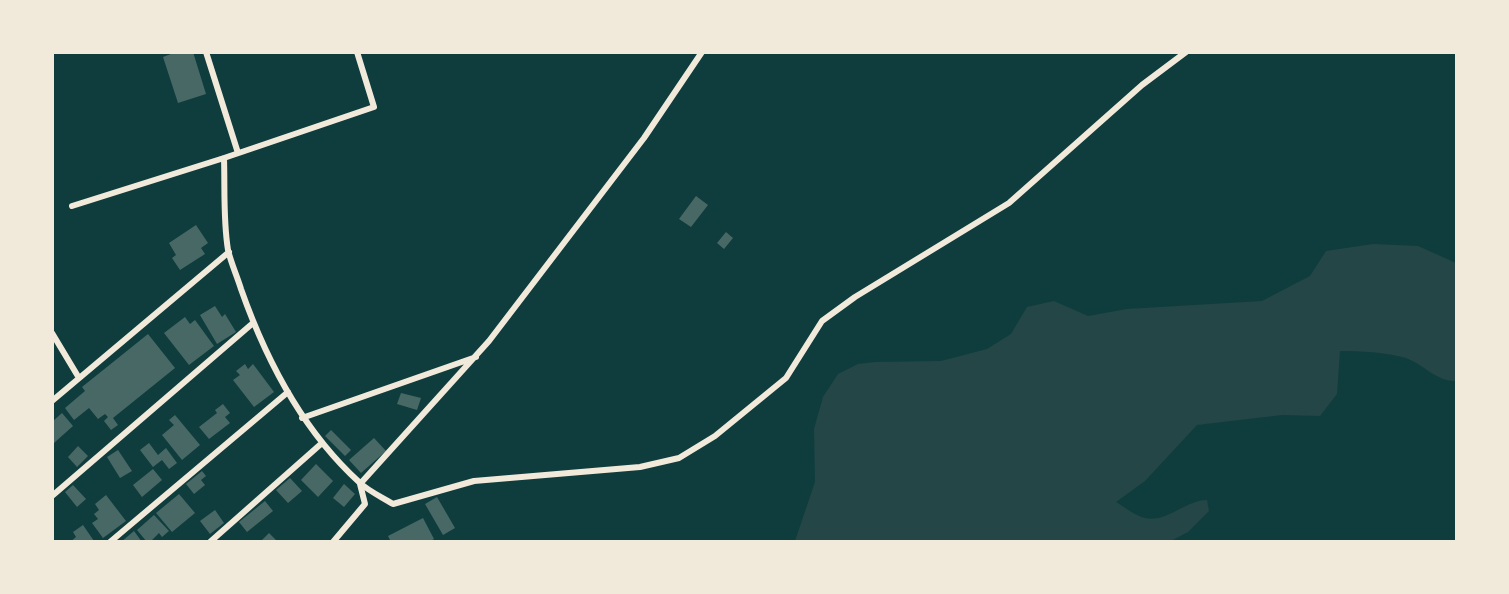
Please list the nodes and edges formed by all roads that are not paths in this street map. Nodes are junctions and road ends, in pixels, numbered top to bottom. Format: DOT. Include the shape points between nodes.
graph roads {
  1 [pos="206,52"];
  2 [pos="357,52"];
  3 [pos="702,52"];
  4 [pos="1186,52"];
  5 [pos="238,153"];
  6 [pos="224,158"];
  7 [pos="72,206"];
  8 [pos="229,252"];
  9 [pos="253,323"];
  10 [pos="52,333"];
  11 [pos="476,357"];
  12 [pos="79,378"];
  13 [pos="288,392"];
  14 [pos="52,401"];
  15 [pos="302,417"];
  16 [pos="322,443"];
  17 [pos="360,484"];
  18 [pos="52,496"];
  19 [pos="110,542"];
  20 [pos="210,542"];
  21 [pos="333,542"];
  1 -- 5 [label="street"];
  2 -- 5 [label="street" via="374,107"];
  3 -- 11 [label="street" via="644,138"];
  4 -- 17 [label="street" via="1142,85 1009,203 822,321 786,378 715,436 679,458 640,467 474,481 393,504"];
  5 -- 6 [label="street"];
  6 -- 7 [label="street"];
  6 -- 8 [label="street"];
  8 -- 9 [label="street"];
  8 -- 12 [label="street"];
  9 -- 13 [label="street"];
  9 -- 18 [label="street"];
  10 -- 12 [label="street"];
  11 -- 15 [label="street"];
  11 -- 17 [label="street"];
  12 -- 14 [label="street"];
  13 -- 15 [label="street"];
  13 -- 19 [label="street"];
  15 -- 16 [label="street"];
  16 -- 17 [label="street"];
  16 -- 20 [label="street"];
  17 -- 21 [label="street" via="365,504"];
}
